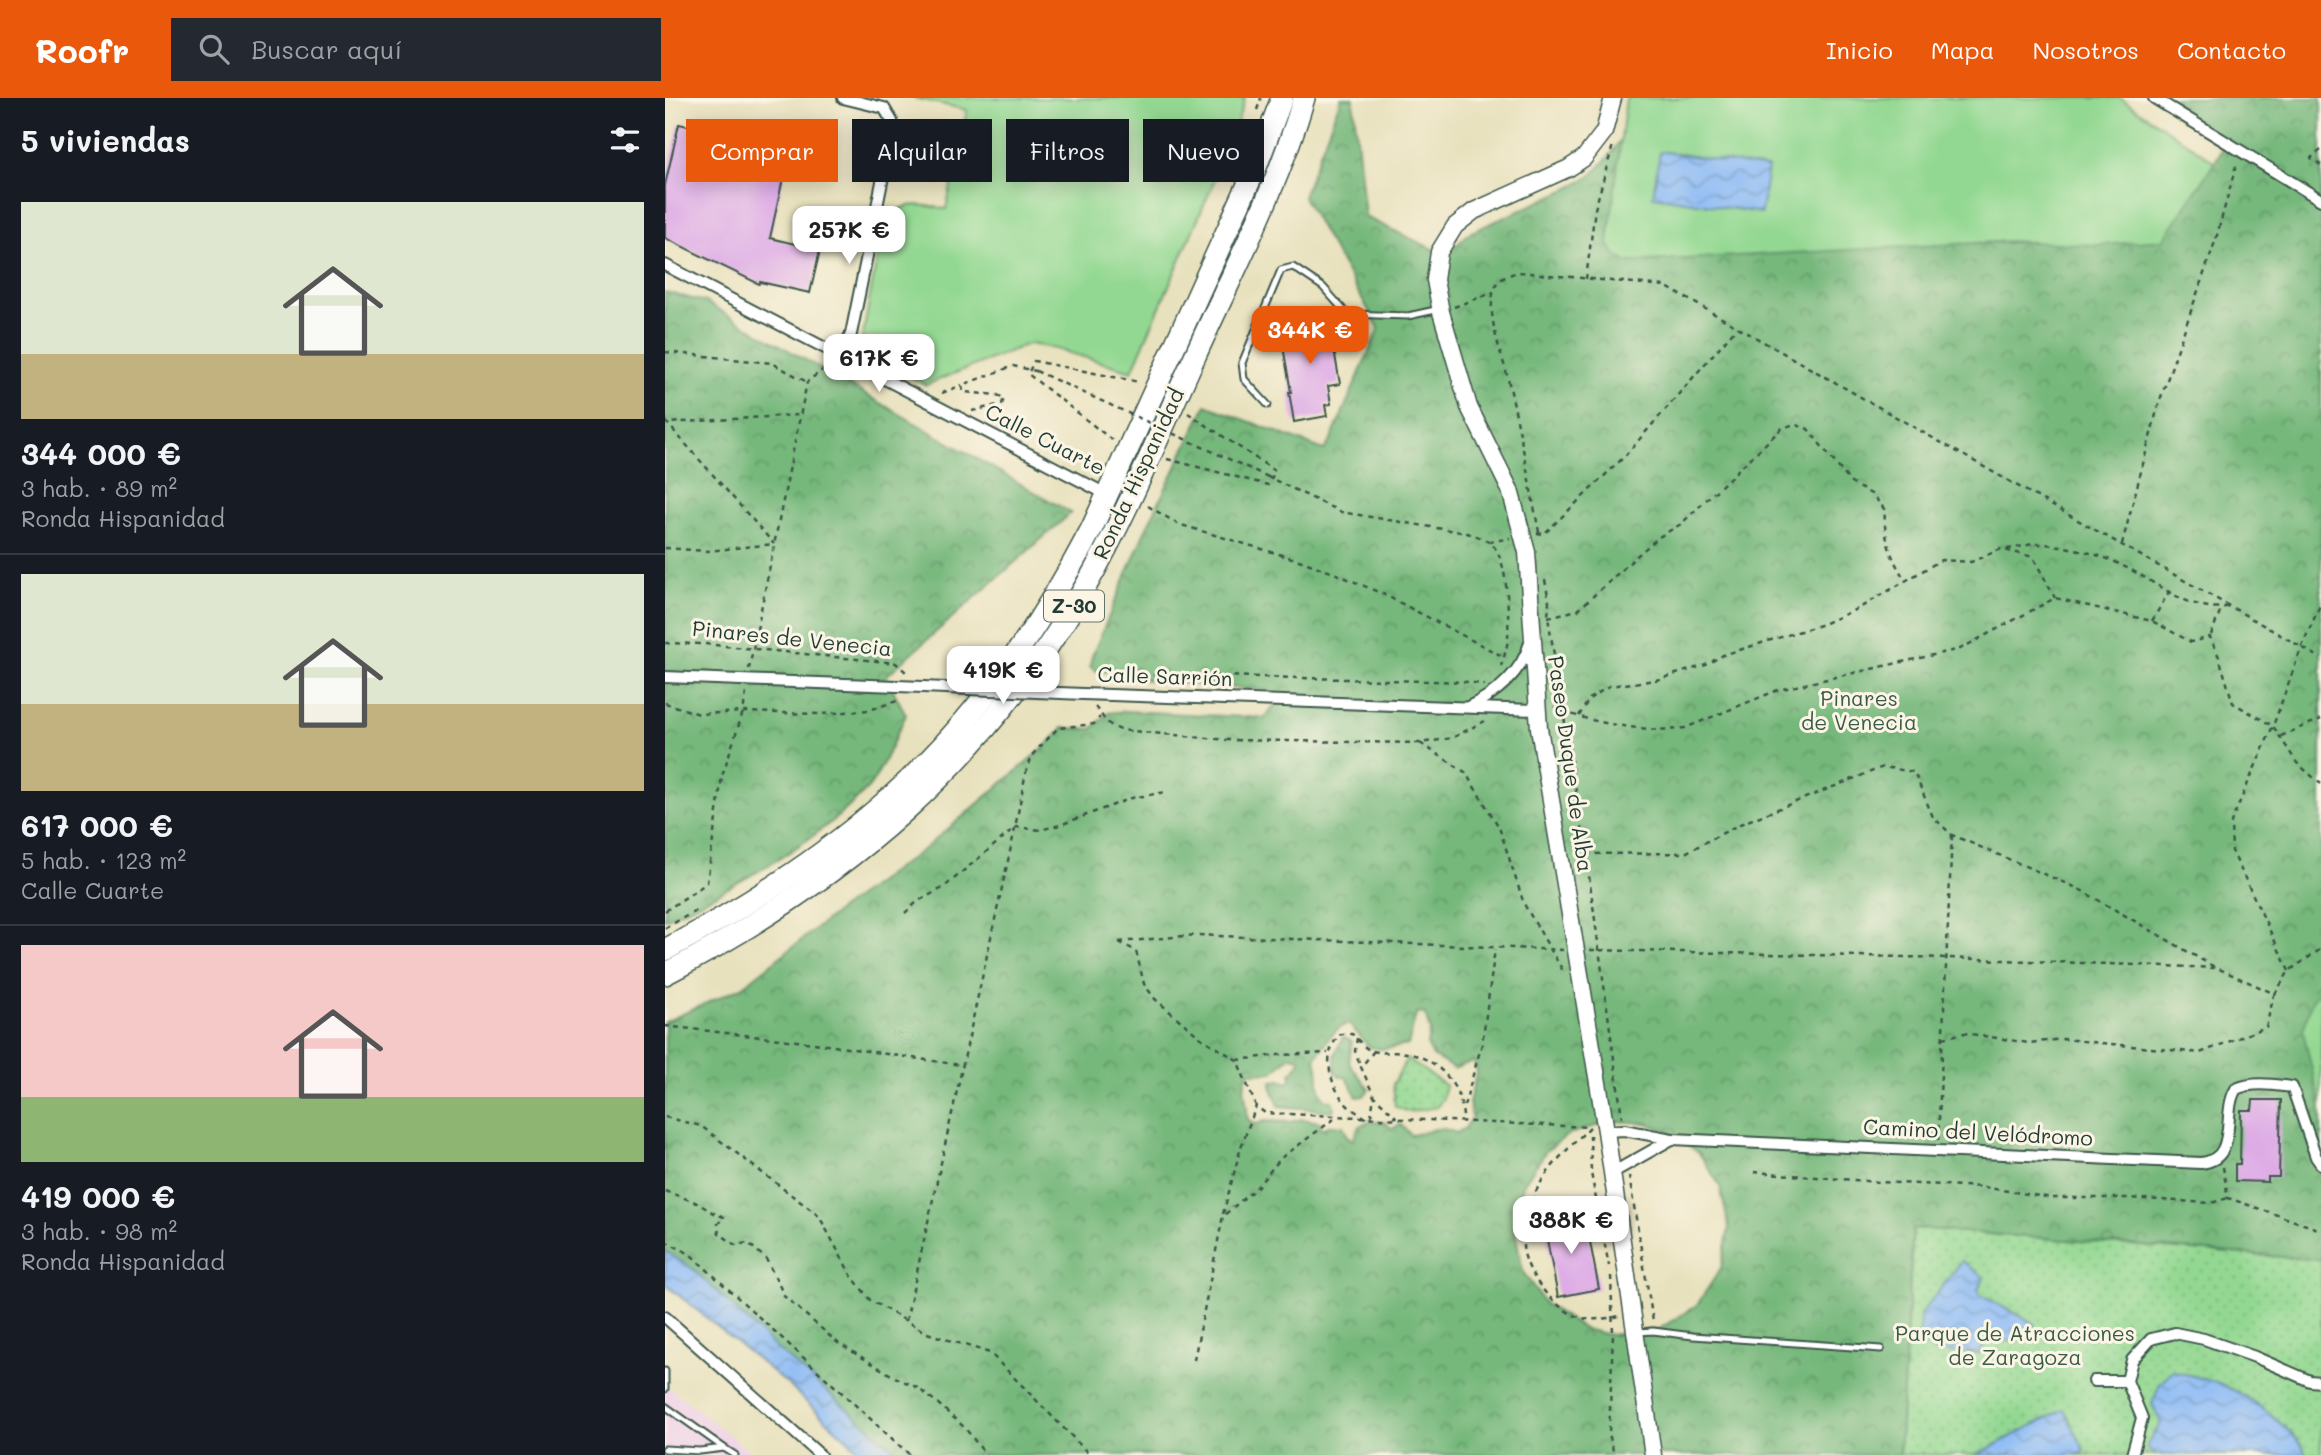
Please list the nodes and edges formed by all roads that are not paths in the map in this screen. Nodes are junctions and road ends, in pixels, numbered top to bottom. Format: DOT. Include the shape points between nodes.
graph roads {
  1 [pos="843,98"];
  2 [pos="1282,98"];
  3 [pos="1304,98"];
  4 [pos="1613,98"];
  5 [pos="2154,98"];
  6 [pos="2321,200"];
  7 [pos="665,265"];
  8 [pos="1441,310"];
  9 [pos="1347,314"];
  10 [pos="1333,320"];
  11 [pos="841,356"];
  12 [pos="1268,405"];
  13 [pos="1108,495"];
  14 [pos="1137,501"];
  15 [pos="1533,633"];
  16 [pos="665,677"];
  17 [pos="1537,705"];
  18 [pos="1466,709"];
  19 [pos="665,950"];
  20 [pos="665,974"];
  21 [pos="1598,1129"];
  22 [pos="1672,1139"];
  23 [pos="2321,1164"];
  24 [pos="1612,1173"];
  25 [pos="665,1317"];
  26 [pos="1635,1333"];
  27 [pos="1881,1349"];
  28 [pos="665,1371"];
  29 [pos="2094,1381"];
  30 [pos="2127,1381"];
  31 [pos="2321,1382"];
  32 [pos="665,1389"];
  33 [pos="665,1406"];
  34 [pos="724,1448"];
  35 [pos="665,1449"];
  36 [pos="734,1455"];
  37 [pos="820,1455"];
  38 [pos="1653,1455"];
  39 [pos="2132,1455"];
  1 -- 11 [label="street" via="884,107 893,128 851,334"];
  2 -- 13 [label="highway, Ronda Hispanidad / Z-30" via="1256,167"];
  3 -- 14 [label="highway, Ronda Hispanidad / Z-30" via="1282,163 1173,404"];
  4 -- 8 [label="street, Paseo Duque de Alba" via="1599,140 1577,163 1474,211 1455,226 1437,260"];
  5 -- 6 [label="street"];
  7 -- 11 [label="street, Calle Cuarte"];
  8 -- 9 [label="lane" via="1408,316"];
  8 -- 15 [label="street, Paseo Duque de Alba" via="1469,407 1510,491 1524,536"];
  9 -- 10 [label="lane"];
  9 -- 12 [label="lane" via="1323,287 1293,267 1281,270 1242,363 1244,379"];
  11 -- 13 [label="street, Calle Cuarte"];
  13 -- 14 [label="highway"];
  13 -- 19 [label="highway, Ronda Hispanidad / Z-30" via="1034,629 932,756 878,809 813,859 741,908"];
  14 -- 20 [label="highway, Ronda Hispanidad / Z-30" via="1037,663 930,790 857,853 800,894"];
  15 -- 17 [label="street, Paseo Duque de Alba"];
  15 -- 18 [label="street" via="1519,667"];
  16 -- 18 [label="street, Calle Sarrión, bridge"];
  17 -- 18 [label="street, Calle Sarrión"];
  17 -- 21 [label="street, Paseo Duque de Alba" via="1576,950"];
  21 -- 22 [label="street, Camino del Velódromo"];
  21 -- 24 [label="street, Paseo Duque de Alba"];
  22 -- 23 [label="street, Camino del Velódromo" via="2201,1163 2220,1154 2227,1142 2236,1089 2249,1085 2292,1087"];
  22 -- 24 [label="street"];
  24 -- 26 [label="street, Paseo Duque de Alba"];
  25 -- 37 [label="street"];
  26 -- 27 [label="lane"];
  26 -- 38 [label="street, Paseo Duque de Alba"];
  28 -- 32 [label="lane"];
  29 -- 30 [label="street"];
  30 -- 31 [label="street" via="2131,1360 2151,1339 2175,1333 2226,1346"];
  30 -- 39 [label="street" via="2142,1418"];
  33 -- 34 [label="lane"];
  34 -- 35 [label="lane"];
  34 -- 36 [label="lane"];
}
